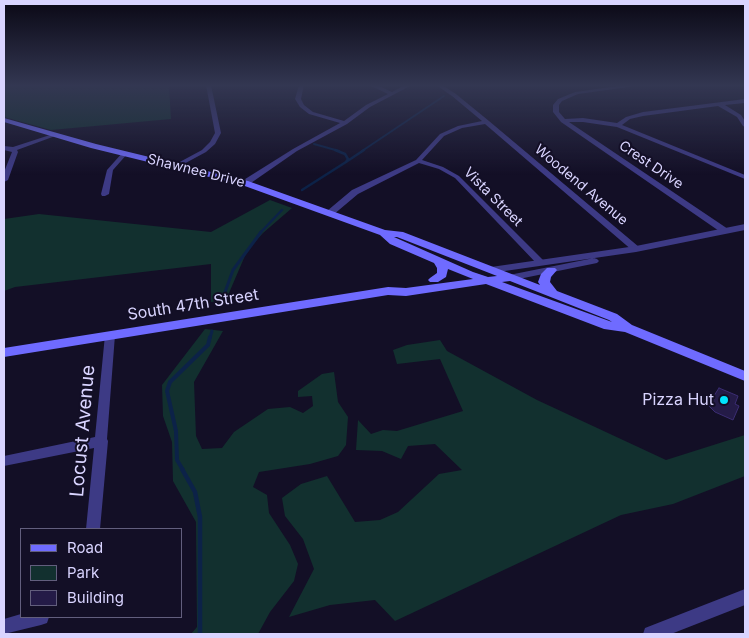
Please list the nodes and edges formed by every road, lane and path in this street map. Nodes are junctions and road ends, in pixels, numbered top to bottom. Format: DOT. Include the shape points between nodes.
graph roads {
  1 [pos="214,115"];
  2 [pos="317,115"];
  3 [pos="357,115"];
  4 [pos="477,115"];
  5 [pos="558,115"];
  6 [pos="640,115"];
  7 [pos="4,120"];
  8 [pos="563,121"];
  9 [pos="486,122"];
  10 [pos="344,123"];
  11 [pos="618,125"];
  12 [pos="55,135"];
  13 [pos="4,148"];
  14 [pos="13,149"];
  15 [pos="126,153"];
  16 [pos="418,161"];
  17 [pos="178,165"];
  18 [pos="745,177"];
  19 [pos="4,180"];
  20 [pos="245,184"];
  21 [pos="105,194"];
  22 [pos="330,213"];
  23 [pos="745,227"];
  24 [pos="725,231"];
  25 [pos="384,233"];
  26 [pos="636,249"];
  27 [pos="438,261"];
  28 [pos="541,263"];
  29 [pos="552,270"];
  30 [pos="470,274"];
  31 [pos="489,276"];
  32 [pos="509,278"];
  33 [pos="434,280"];
  34 [pos="388,291"];
  35 [pos="556,296"];
  36 [pos="627,328"];
  37 [pos="110,335"];
  38 [pos="4,353"];
  39 [pos="745,376"];
  40 [pos="102,441"];
  41 [pos="4,461"];
  42 [pos="93,528"];
  43 [pos="745,597"];
  44 [pos="37,618"];
  45 [pos="4,627"];
  46 [pos="651,634"];
  1 -- 17 [label="street" via="218,133 213,143"];
  2 -- 10 [label="street"];
  3 -- 10 [label="street"];
  4 -- 9 [label="street, Woodend Avenue"];
  5 -- 8 [label="street"];
  6 -- 11 [label="street"];
  7 -- 12 [label="main road, Shawnee Drive"];
  8 -- 11 [label="street"];
  8 -- 24 [label="street, Crest Drive"];
  9 -- 16 [label="street" via="460,127 442,135"];
  9 -- 26 [label="street, Woodend Avenue"];
  10 -- 20 [label="street" via="295,150"];
  11 -- 18 [label="street"];
  12 -- 14 [label="street"];
  12 -- 15 [label="main road, Shawnee Drive"];
  13 -- 14 [label="street"];
  14 -- 19 [label="street" via="15,152"];
  15 -- 17 [label="main road, Shawnee Drive"];
  15 -- 21 [label="street" via="110,170"];
  16 -- 22 [label="street" via="355,192"];
  16 -- 28 [label="street, Vista Street" via="456,177"];
  17 -- 20 [label="main road, Shawnee Drive"];
  20 -- 22 [label="main road, Shawnee Drive"];
  22 -- 25 [label="main road, Shawnee Drive"];
  23 -- 24 [label="street, South 47th Street"];
  24 -- 26 [label="street, South 47th Street"];
  25 -- 27 [label="main road, Shawnee Drive" via="394,242"];
  25 -- 31 [label="main road, Shawnee Drive" via="399,234"];
  26 -- 28 [label="street, South 47th Street"];
  26 -- 29 [label="street, South 47th Street"];
  27 -- 30 [label="main road, Shawnee Drive"];
  27 -- 33 [label="main road" via="443,268 442,275"];
  28 -- 31 [label="street, South 47th Street"];
  29 -- 32 [label="street, South 47th Street"];
  29 -- 35 [label="main road" via="544,282"];
  30 -- 31 [label="main road, Shawnee Drive"];
  30 -- 33 [label="main road, South 47th Street"];
  31 -- 32 [label="main road, South 47th Street"];
  31 -- 34 [label="main road, South 47th Street" via="406,292"];
  31 -- 36 [label="main road, Shawnee Drive" via="608,326"];
  32 -- 35 [label="main road, Shawnee Drive"];
  33 -- 34 [label="main road, South 47th Street" via="395,286"];
  34 -- 37 [label="main road, South 47th Street"];
  35 -- 36 [label="main road, Shawnee Drive" via="612,317"];
  36 -- 39 [label="main road, Shawnee Drive"];
  37 -- 38 [label="main road, South 47th Street"];
  37 -- 40 [label="street, Locust Avenue"];
  40 -- 41 [label="street"];
  40 -- 42 [label="street, Locust Avenue"];
  43 -- 46 [label="street"];
  44 -- 45 [label="street"];
}
